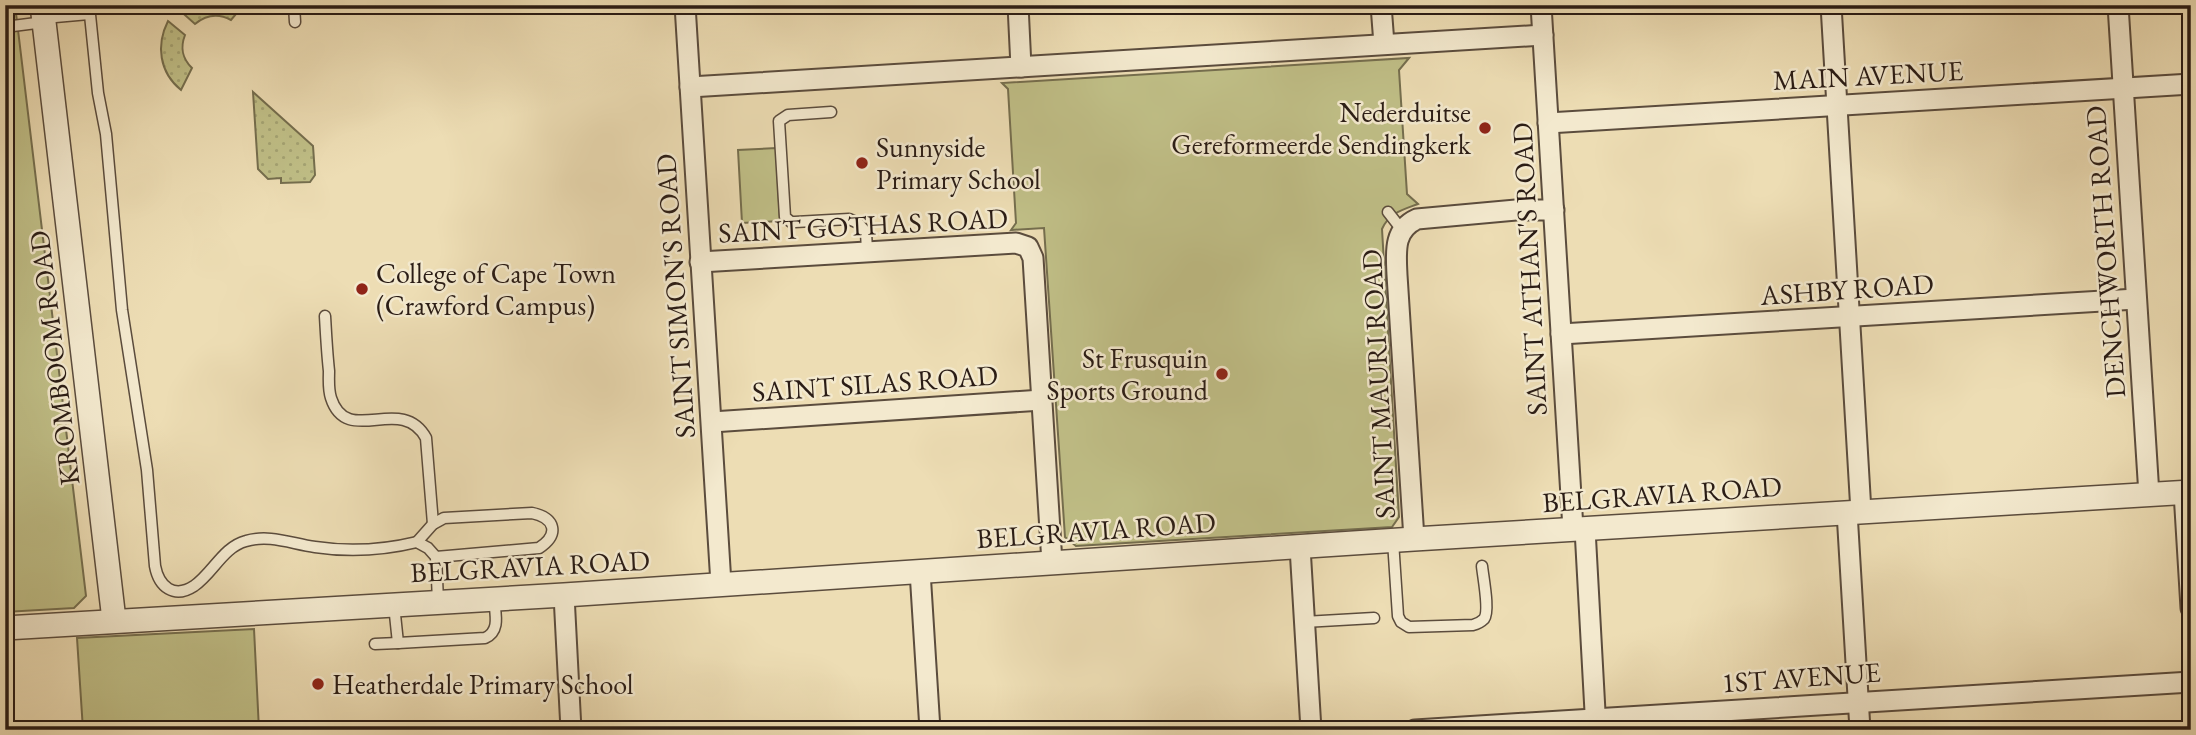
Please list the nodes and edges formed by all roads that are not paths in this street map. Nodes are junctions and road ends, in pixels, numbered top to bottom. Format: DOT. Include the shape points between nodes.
graph roads {
  1 [pos="295,5"];
  2 [pos="685,5"];
  3 [pos="1017,5"];
  4 [pos="1381,5"];
  5 [pos="1541,5"];
  6 [pos="1831,5"];
  7 [pos="2118,5"];
  8 [pos="89,10"];
  9 [pos="43,15"];
  10 [pos="295,22"];
  11 [pos="5,27"];
  12 [pos="1543,36"];
  13 [pos="1384,44"];
  14 [pos="1021,67"];
  15 [pos="2191,84"];
  16 [pos="690,87"];
  17 [pos="2123,88"];
  18 [pos="1837,105"];
  19 [pos="831,112"];
  20 [pos="1548,123"];
  21 [pos="1553,209"];
  22 [pos="1388,212"];
  23 [pos="1403,228"];
  24 [pos="867,251"];
  25 [pos="700,262"];
  26 [pos="2136,299"];
  27 [pos="325,316"];
  28 [pos="1850,317"];
  29 [pos="1561,334"];
  30 [pos="1042,400"];
  31 [pos="712,422"];
  32 [pos="2187,492"];
  33 [pos="2148,495"];
  34 [pos="1854,512"];
  35 [pos="433,524"];
  36 [pos="1579,529"];
  37 [pos="1403,540"];
  38 [pos="417,542"];
  39 [pos="1300,547"];
  40 [pos="436,557"];
  41 [pos="1052,563"];
  42 [pos="1482,566"];
  43 [pos="920,571"];
  44 [pos="721,584"];
  45 [pos="564,595"];
  46 [pos="494,598"];
  47 [pos="438,601"];
  48 [pos="394,604"];
  49 [pos="2191,608"];
  50 [pos="1374,618"];
  51 [pos="114,620"];
  52 [pos="1304,622"];
  53 [pos="5,628"];
  54 [pos="398,643"];
  55 [pos="375,644"];
  56 [pos="2191,682"];
  57 [pos="1858,701"];
  58 [pos="1596,725"];
  59 [pos="571,730"];
  60 [pos="930,730"];
  61 [pos="1311,730"];
  62 [pos="1415,730"];
  63 [pos="1860,730"];
  1 -- 10 [label="lane"];
  2 -- 16 [label="street, SAINT SIMON'S ROAD"];
  3 -- 14 [label="street"];
  4 -- 13 [label="street"];
  5 -- 12 [label="street, SAINT ATHAN'S ROAD"];
  6 -- 18 [label="street"];
  7 -- 17 [label="street, DENCHWORTH ROAD"];
  8 -- 9 [label="lane"];
  8 -- 38 [label="lane" via="157,577 162,585 182,591 227,551 259,538 361,550"];
  9 -- 11 [label="lane"];
  9 -- 51 [label="street, KROMBOOM ROAD"];
  12 -- 13 [label="street"];
  12 -- 20 [label="street, SAINT ATHAN'S ROAD"];
  13 -- 14 [label="street"];
  14 -- 16 [label="street"];
  15 -- 17 [label="street, MAIN AVENUE"];
  16 -- 25 [label="street, SAINT SIMON'S ROAD"];
  17 -- 18 [label="street, MAIN AVENUE"];
  17 -- 26 [label="street, DENCHWORTH ROAD"];
  18 -- 20 [label="street, MAIN AVENUE"];
  18 -- 28 [label="street"];
  19 -- 24 [label="lane" via="788,115 779,121 785,217 791,222 854,220 866,232"];
  20 -- 21 [label="street, SAINT ATHAN'S ROAD"];
  21 -- 23 [label="street" via="1417,219"];
  21 -- 29 [label="street, SAINT ATHAN'S ROAD"];
  22 -- 23 [label="lane"];
  23 -- 37 [label="street, SAINT MAURI ROAD" via="1396,244"];
  24 -- 25 [label="street, SAINT GOTHAS ROAD"];
  24 -- 30 [label="street, SAINT GOTHAS ROAD" via="1016,243 1028,247 1033,258"];
  25 -- 31 [label="street, SAINT SIMON'S ROAD"];
  26 -- 28 [label="street, ASHBY ROAD"];
  26 -- 33 [label="street, DENCHWORTH ROAD"];
  27 -- 35 [label="lane" via="330,396 340,414 357,421 403,418 421,429 428,448"];
  28 -- 29 [label="street, ASHBY ROAD"];
  28 -- 34 [label="street"];
  29 -- 36 [label="street, SAINT ATHAN'S ROAD"];
  30 -- 31 [label="street, SAINT SILAS ROAD"];
  30 -- 41 [label="street"];
  31 -- 44 [label="street, SAINT SIMON'S ROAD"];
  32 -- 33 [label="street, BELGRAVIA ROAD"];
  32 -- 49 [label="street"];
  33 -- 34 [label="street, BELGRAVIA ROAD"];
  34 -- 36 [label="street, BELGRAVIA ROAD"];
  34 -- 57 [label="street"];
  35 -- 38 [label="lane"];
  35 -- 40 [label="lane" via="444,518 532,513 543,515 553,532 549,542 539,548"];
  36 -- 37 [label="street, BELGRAVIA ROAD"];
  36 -- 58 [label="street, SAINT ATHAN'S ROAD"];
  37 -- 39 [label="street, BELGRAVIA ROAD"];
  37 -- 42 [label="lane" via="1398,616 1409,627 1473,625 1484,619"];
  38 -- 40 [label="lane"];
  39 -- 41 [label="street, BELGRAVIA ROAD"];
  39 -- 52 [label="street"];
  40 -- 47 [label="lane"];
  41 -- 43 [label="street, BELGRAVIA ROAD"];
  43 -- 44 [label="street, BELGRAVIA ROAD"];
  43 -- 60 [label="street"];
  44 -- 45 [label="street, BELGRAVIA ROAD"];
  45 -- 46 [label="street, BELGRAVIA ROAD"];
  45 -- 59 [label="street"];
  46 -- 47 [label="street, BELGRAVIA ROAD"];
  46 -- 54 [label="lane" via="496,626 492,635"];
  47 -- 48 [label="street, BELGRAVIA ROAD"];
  48 -- 51 [label="street, BELGRAVIA ROAD"];
  48 -- 54 [label="lane"];
  50 -- 52 [label="lane"];
  51 -- 53 [label="street, BELGRAVIA ROAD"];
  52 -- 61 [label="street"];
  54 -- 55 [label="lane"];
  56 -- 57 [label="street, 1ST AVENUE"];
  57 -- 58 [label="street, 1ST AVENUE"];
  57 -- 63 [label="street"];
  58 -- 62 [label="street, 1ST AVENUE"];
}
